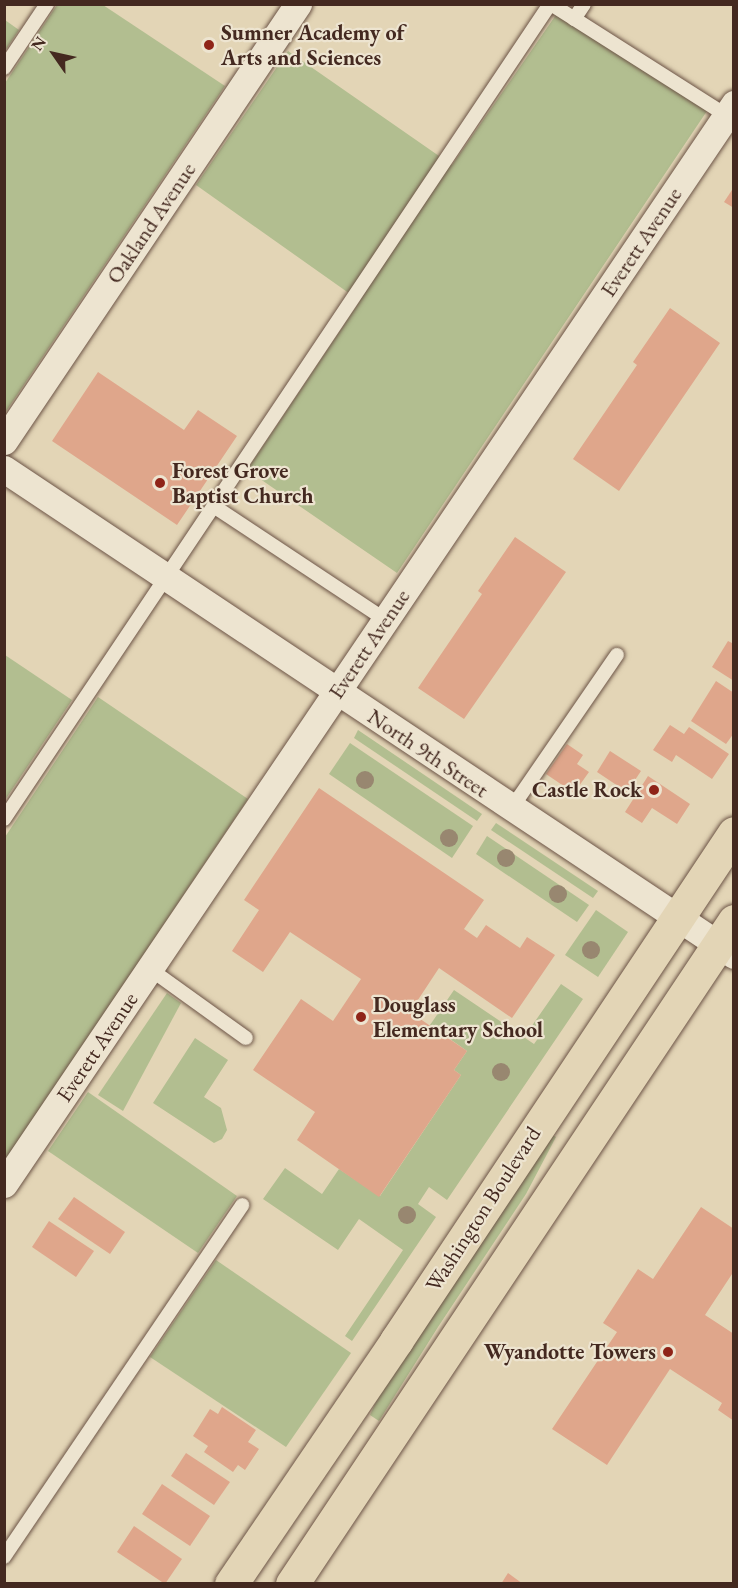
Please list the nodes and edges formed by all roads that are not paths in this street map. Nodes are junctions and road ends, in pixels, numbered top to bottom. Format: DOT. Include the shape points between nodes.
graph roads {
  1 [pos="47,4"];
  2 [pos="298,4"];
  3 [pos="550,4"];
  4 [pos="584,4"];
  5 [pos="574,19"];
  6 [pos="4,68"];
  7 [pos="731,113"];
  8 [pos="4,441"];
  9 [pos="4,469"];
  10 [pos="214,507"];
  11 [pos="168,577"];
  12 [pos="386,620"];
  13 [pos="617,655"];
  14 [pos="337,693"];
  15 [pos="511,809"];
  16 [pos="4,819"];
  17 [pos="734,833"];
  18 [pos="676,918"];
  19 [pos="728,941"];
  20 [pos="150,969"];
  21 [pos="246,1038"];
  22 [pos="4,1184"];
  23 [pos="242,1205"];
  24 [pos="4,1557"];
  25 [pos="231,1584"];
  26 [pos="292,1584"];
  1 -- 6 [label="lane"];
  2 -- 8 [label="street, Oakland Avenue"];
  3 -- 5 [label="lane"];
  3 -- 10 [label="lane"];
  4 -- 5 [label="lane"];
  5 -- 7 [label="lane"];
  7 -- 12 [label="street, Everett Avenue"];
  9 -- 11 [label="street, North 9th Street"];
  10 -- 11 [label="lane"];
  10 -- 12 [label="lane"];
  11 -- 14 [label="street, North 9th Street"];
  11 -- 16 [label="lane"];
  12 -- 14 [label="street, Everett Avenue"];
  13 -- 15 [label="lane"];
  14 -- 15 [label="street, North 9th Street"];
  14 -- 20 [label="street, Everett Avenue"];
  15 -- 18 [label="street, North 9th Street"];
  17 -- 18 [label="main road, Washington Boulevard"];
  18 -- 19 [label="street, North 9th Street"];
  18 -- 25 [label="main road, Washington Boulevard"];
  19 -- 26 [label="main road"];
  20 -- 21 [label="lane"];
  20 -- 22 [label="street, Everett Avenue"];
  23 -- 24 [label="lane"];
}
